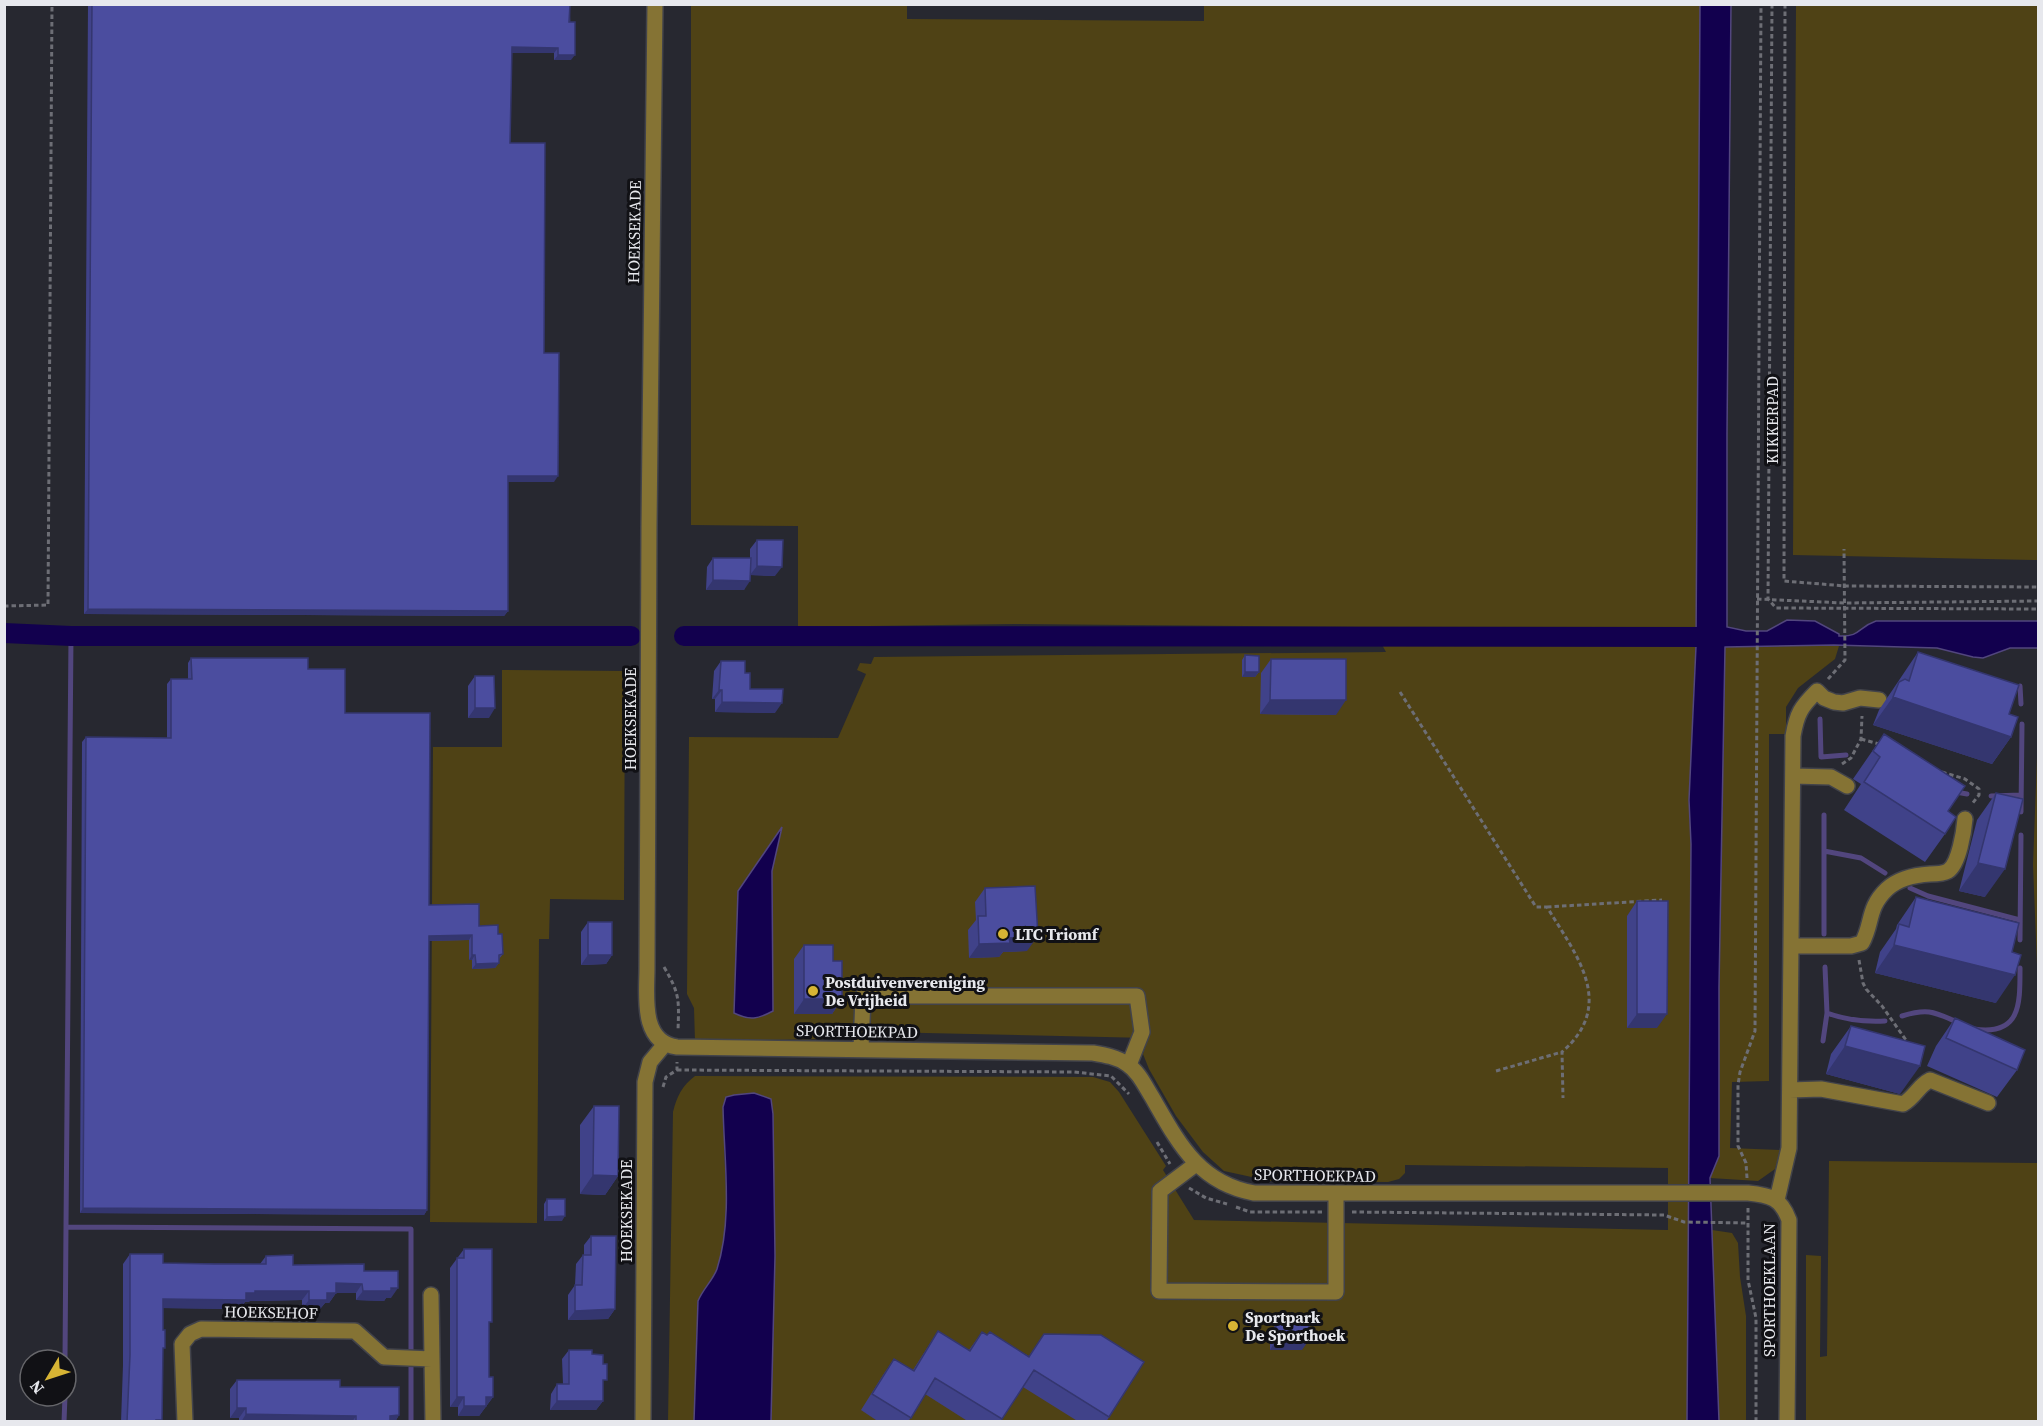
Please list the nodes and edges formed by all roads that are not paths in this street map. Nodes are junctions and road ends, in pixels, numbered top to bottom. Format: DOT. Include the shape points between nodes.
graph roads {
  1 [pos="655,4"];
  2 [pos="1874,700"];
  3 [pos="1793,776"];
  4 [pos="1847,786"];
  5 [pos="1965,819"];
  6 [pos="1791,946"];
  7 [pos="671,1045"];
  8 [pos="861,1049"];
  9 [pos="1129,1065"];
  10 [pos="1790,1090"];
  11 [pos="1988,1103"];
  12 [pos="1196,1164"];
  13 [pos="1336,1193"];
  14 [pos="1777,1200"];
  15 [pos="430,1295"];
  16 [pos="418,1358"];
  17 [pos="185,1422"];
  18 [pos="433,1422"];
  19 [pos="643,1422"];
  20 [pos="1787,1422"];
  1 -- 7 [label="street, HOEKSEKADE" via="647,968 651,1028"];
  2 -- 3 [label="street, SPORTHOEKLAAN" via="1834,702 1816,691 1796,718"];
  3 -- 4 [label="street" via="1831,777"];
  3 -- 6 [label="street, SPORTHOEKLAAN"];
  5 -- 6 [label="street" via="1953,866 1947,872 1901,879 1888,888 1870,914 1862,943"];
  6 -- 10 [label="street, SPORTHOEKLAAN"];
  7 -- 8 [label="street, SPORTHOEKPAD"];
  7 -- 19 [label="street, HOEKSEKADE" via="650,1062 645,1082"];
  8 -- 9 [label="street, SPORTHOEKPAD" via="1093,1053"];
  8 -- 9 [label="street" via="862,996 1137,996 1142,1032"];
  9 -- 12 [label="street, SPORTHOEKPAD"];
  10 -- 11 [label="street" via="1821,1089 1903,1104 1930,1080"];
  10 -- 14 [label="street, SPORTHOEKLAAN" via="1789,1148"];
  12 -- 13 [label="street, SPORTHOEKPAD" via="1235,1190"];
  12 -- 13 [label="street" via="1160,1191 1159,1291 1336,1292"];
  13 -- 14 [label="street, SPORTHOEKPAD" via="1748,1193"];
  14 -- 20 [label="street, SPORTHOEKLAAN" via="1789,1220"];
  15 -- 16 [label="street"];
  16 -- 17 [label="street, HOEKSEHOF" via="384,1357 355,1331 201,1329 182,1344"];
  16 -- 18 [label="street"];
}
